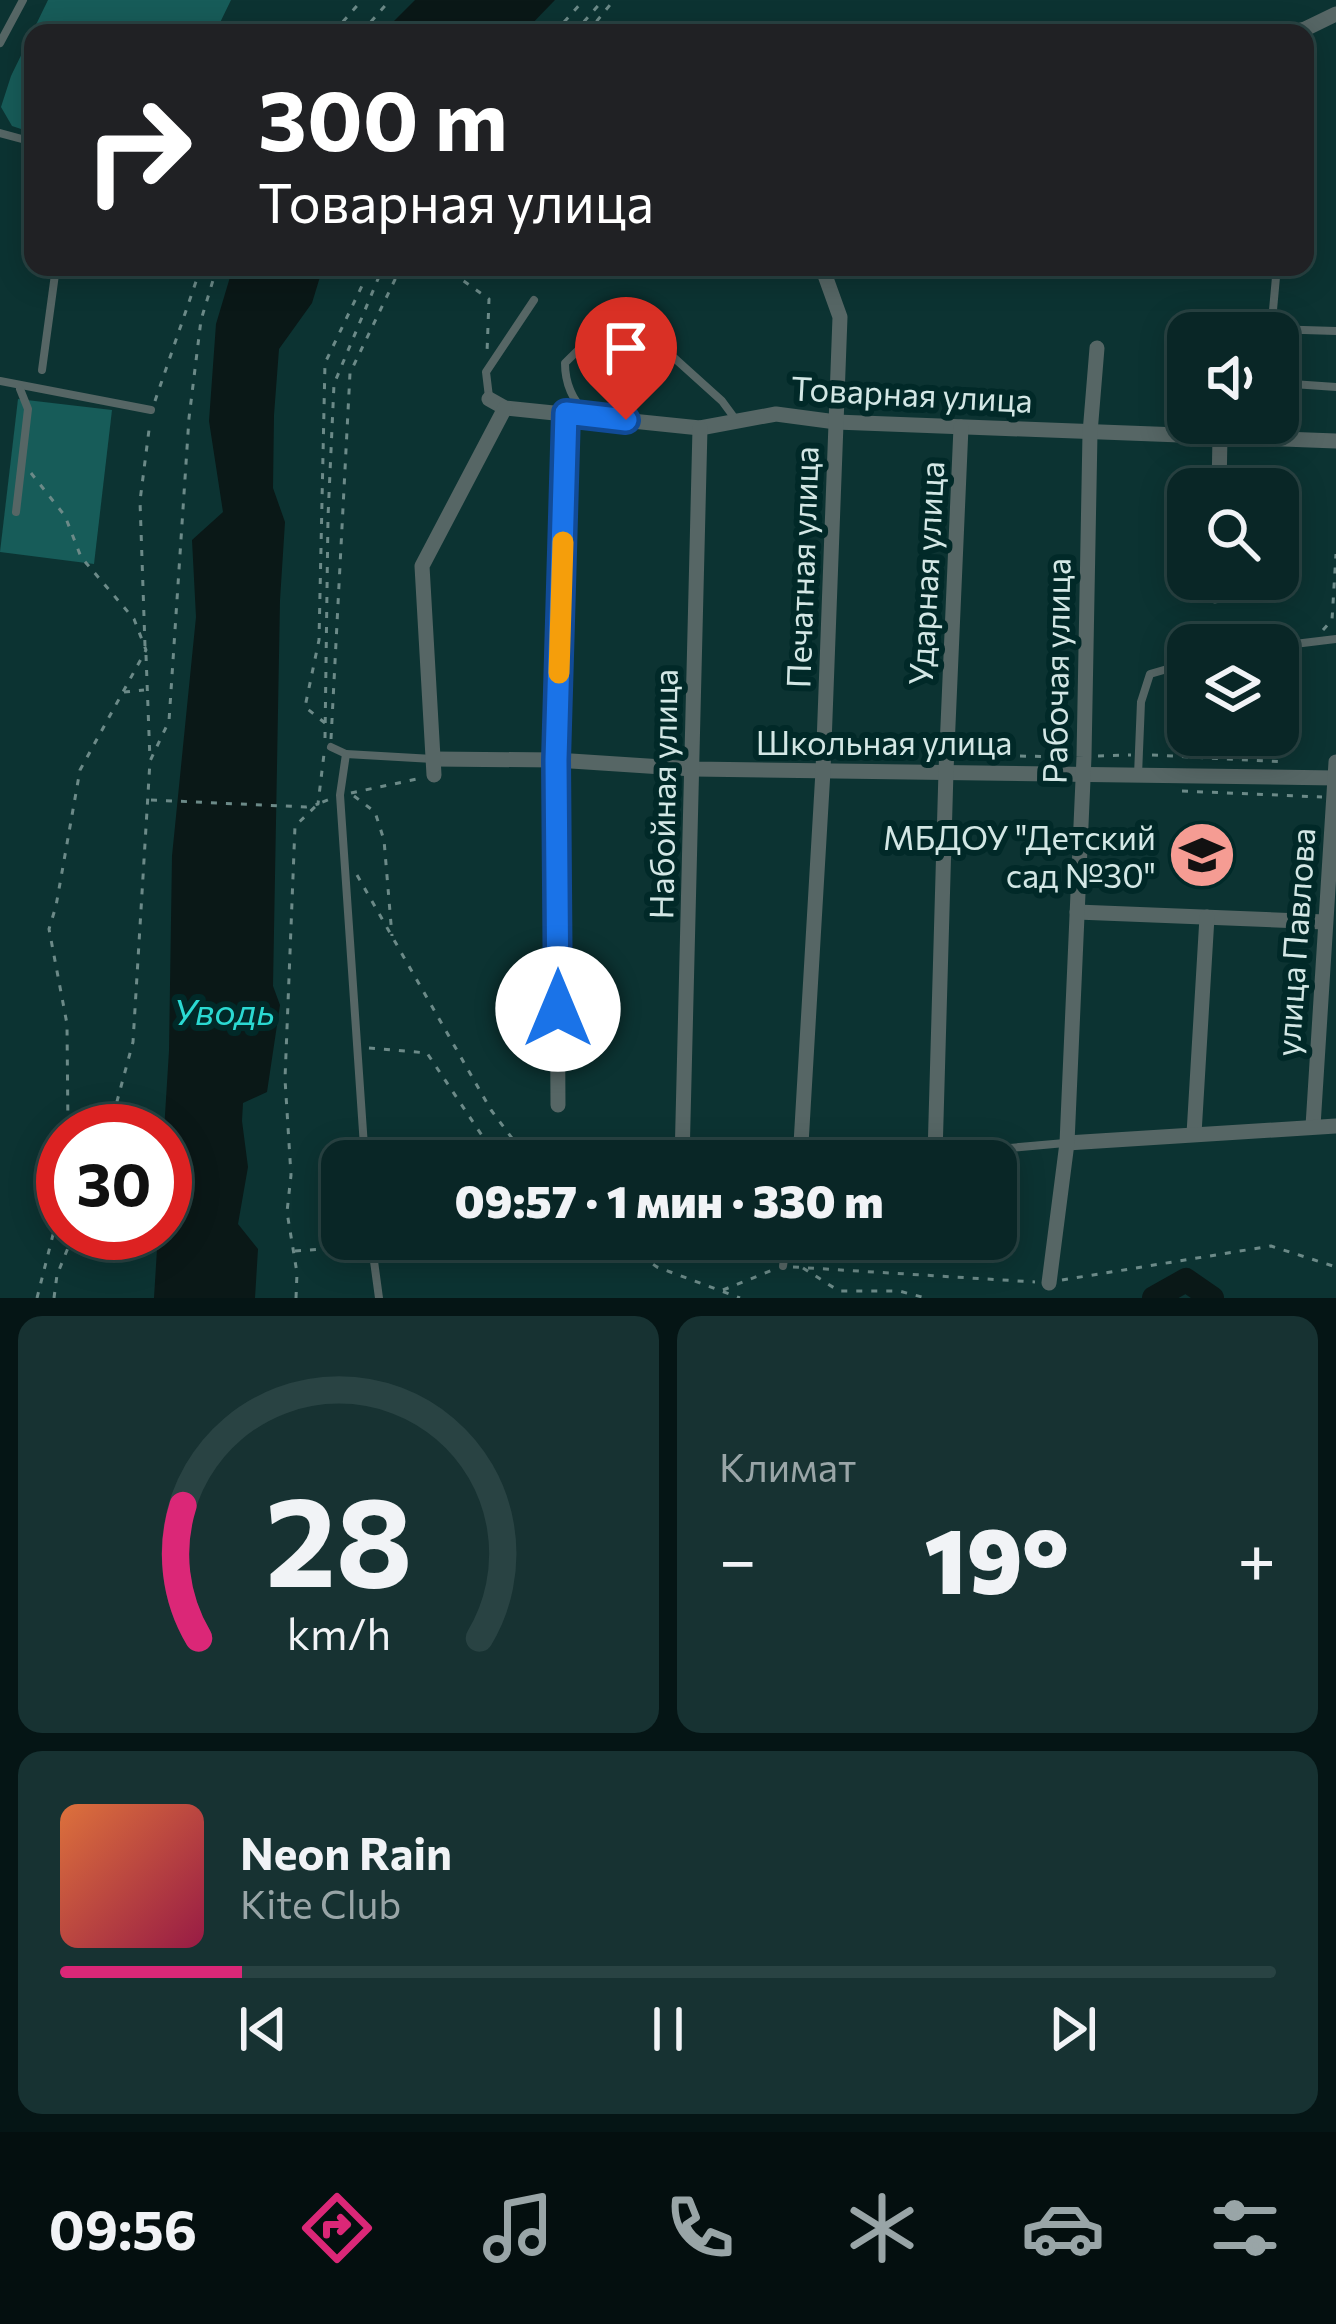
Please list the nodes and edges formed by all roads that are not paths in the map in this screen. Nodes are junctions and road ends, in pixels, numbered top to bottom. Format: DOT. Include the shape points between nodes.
graph roads {
  1 [pos="23,0"];
  2 [pos="0,44"];
  3 [pos="55,276"];
  4 [pos="824,276"];
  5 [pos="1276,277"];
  6 [pos="534,300"];
  7 [pos="1273,312"];
  8 [pos="1299,331"];
  9 [pos="1336,331"];
  10 [pos="1097,348"];
  11 [pos="42,370"];
  12 [pos="0,381"];
  13 [pos="1299,384"];
  14 [pos="19,387"];
  15 [pos="1336,387"];
  16 [pos="489,399"];
  17 [pos="505,407"];
  18 [pos="152,410"];
  19 [pos="566,413"];
  20 [pos="589,416"];
  21 [pos="737,421"];
  22 [pos="836,422"];
  23 [pos="962,427"];
  24 [pos="700,428"];
  25 [pos="1090,433"];
  26 [pos="1167,435"];
  27 [pos="1299,436"];
  28 [pos="1336,441"];
  29 [pos="16,512"];
  30 [pos="1336,639"];
  31 [pos="1299,644"];
  32 [pos="1167,669"];
  33 [pos="331,747"];
  34 [pos="346,754"];
  35 [pos="556,760"];
  36 [pos="1336,761"];
  37 [pos="693,769"];
  38 [pos="823,771"];
  39 [pos="946,771"];
  40 [pos="1083,773"];
  41 [pos="434,774"];
  42 [pos="1138,775"];
  43 [pos="1336,778"];
  44 [pos="1077,912"];
  45 [pos="1207,917"];
  46 [pos="1325,922"];
  47 [pos="559,1105"];
  48 [pos="1313,1126"];
  49 [pos="1336,1126"];
  50 [pos="1194,1134"];
  51 [pos="363,1140"];
  52 [pos="683,1140"];
  53 [pos="801,1140"];
  54 [pos="935,1140"];
  55 [pos="1067,1143"];
  56 [pos="1017,1147"];
  57 [pos="374,1260"];
  58 [pos="783,1260"];
  59 [pos="782,1266"];
  60 [pos="1049,1282"];
  61 [pos="379,1298"];
  1 -- 2 [label="lane"];
  3 -- 11 [label="lane"];
  4 -- 22 [label="street, Печатная улица" via="840,317"];
  5 -- 7 [label="lane"];
  6 -- 16 [label="lane" via="486,373"];
  8 -- 9 [label="lane"];
  10 -- 25 [label="street, Рабочая улица"];
  12 -- 14 [label="lane"];
  13 -- 15 [label="lane"];
  14 -- 18 [label="lane"];
  14 -- 29 [label="lane" via="28,409"];
  16 -- 17 [label="street, Товарная улица"];
  17 -- 19 [label="street, Товарная улица"];
  17 -- 41 [label="street" via="422,566"];
  19 -- 20 [label="street, Товарная улица"];
  19 -- 35 [label="street"];
  20 -- 21 [label="lane" via="576,402 565,363 620,309"];
  20 -- 24 [label="street, Товарная улица"];
  21 -- 22 [label="street, Товарная улица" via="776,414"];
  21 -- 24 [label="street, Товарная улица"];
  22 -- 23 [label="street, Товарная улица"];
  22 -- 38 [label="street, Печатная улица"];
  23 -- 25 [label="street, Товарная улица"];
  23 -- 39 [label="street, Ударная улица"];
  24 -- 37 [label="street, Набойная улица"];
  25 -- 26 [label="street, Товарная улица"];
  25 -- 40 [label="street, Рабочая улица"];
  27 -- 28 [label="street, Товарная улица"];
  30 -- 31 [label="lane"];
  32 -- 42 [label="lane" via="1150,674 1142,702"];
  33 -- 34 [label="lane"];
  34 -- 41 [label="lane"];
  34 -- 51 [label="lane" via="344,851"];
  35 -- 37 [label="street, Школьная улица"];
  35 -- 41 [label="street, Школьная улица"];
  35 -- 47 [label="street"];
  36 -- 43 [label="street, улица Павлова"];
  37 -- 38 [label="street, Школьная улица"];
  37 -- 52 [label="street, Набойная улица"];
  38 -- 39 [label="street, Школьная улица"];
  38 -- 53 [label="street, Печатная улица"];
  39 -- 40 [label="street, Школьная улица"];
  39 -- 54 [label="street, Ударная улица"];
  40 -- 42 [label="street, Школьная улица"];
  40 -- 44 [label="street, Рабочая улица"];
  42 -- 43 [label="street, Школьная улица"];
  43 -- 46 [label="street, улица Павлова"];
  44 -- 45 [label="street"];
  44 -- 55 [label="street, Рабочая улица"];
  45 -- 46 [label="street"];
  45 -- 50 [label="street"];
  46 -- 48 [label="street, улица Павлова"];
  48 -- 49 [label="street"];
  48 -- 50 [label="street"];
  50 -- 55 [label="street"];
  55 -- 56 [label="lane"];
  55 -- 60 [label="street, Рабочая улица"];
  57 -- 61 [label="lane"];
  58 -- 59 [label="lane"];
}
